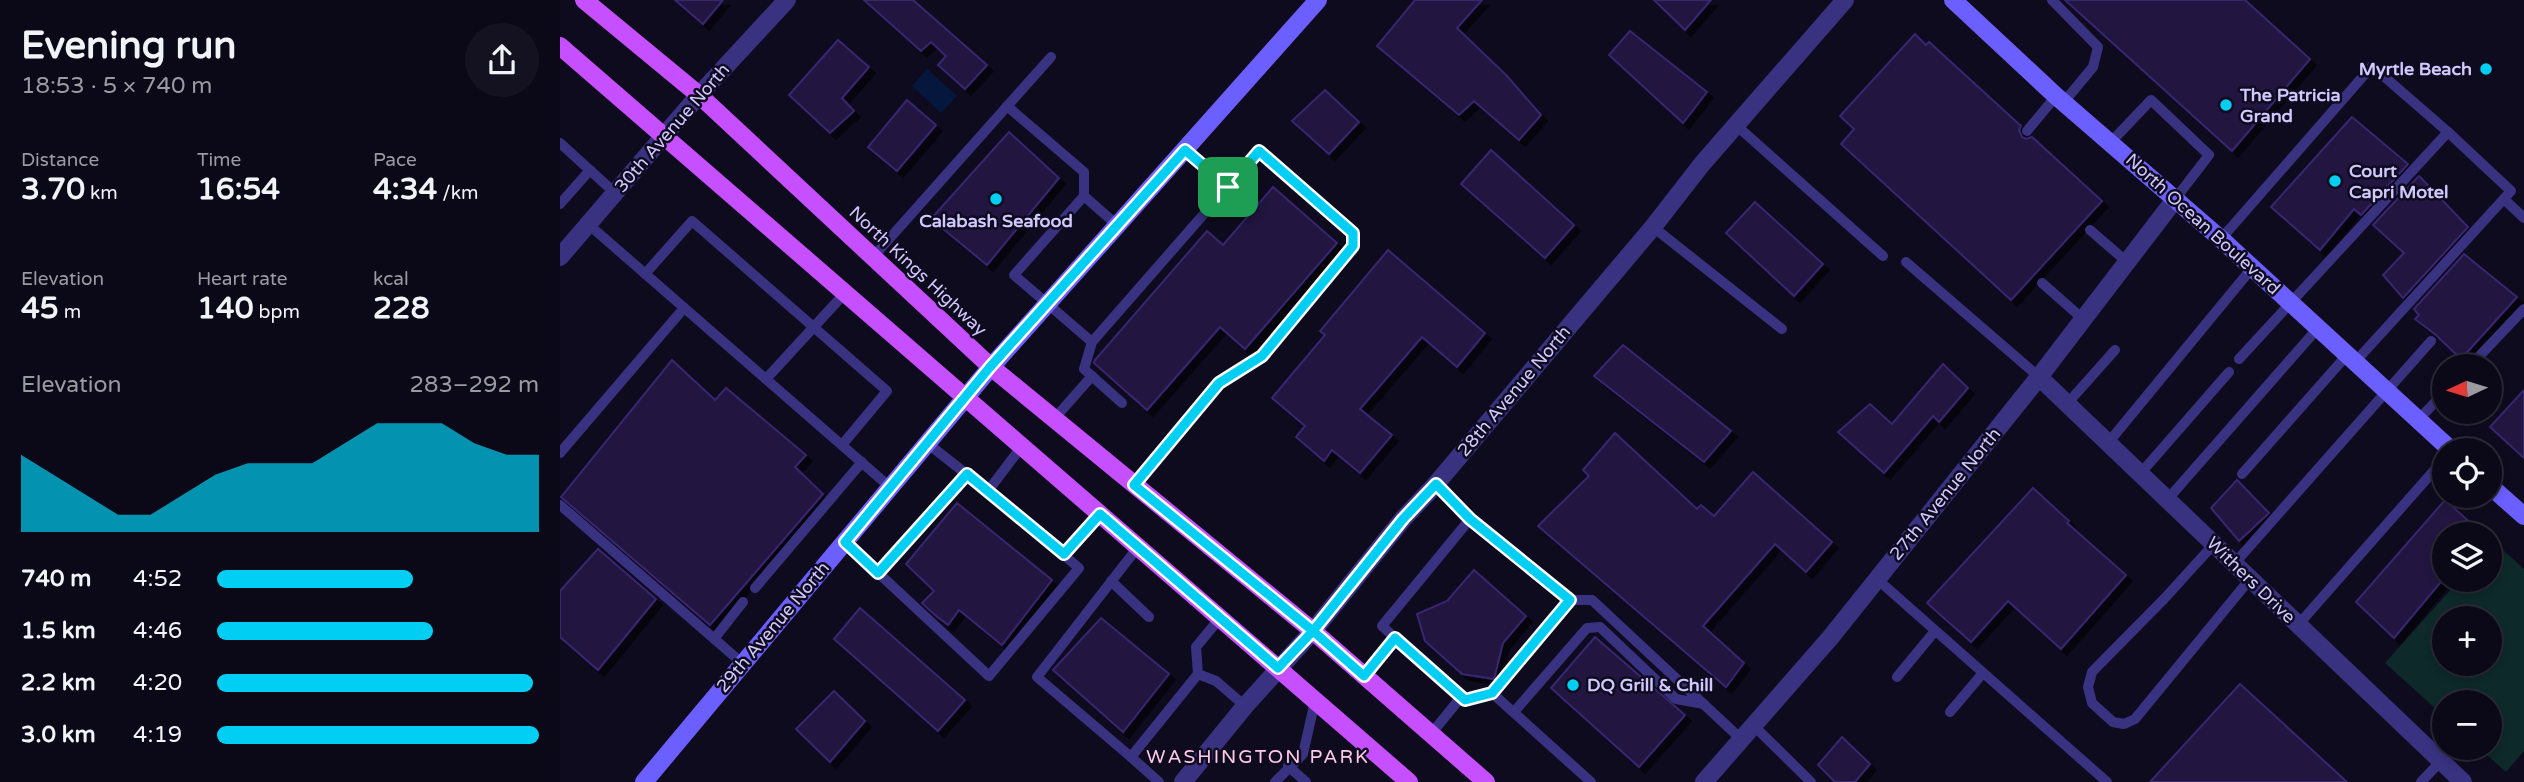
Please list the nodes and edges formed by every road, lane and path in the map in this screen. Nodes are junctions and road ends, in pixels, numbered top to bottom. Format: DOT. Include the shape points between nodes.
graph roads {
  1 [pos="584,0"];
  2 [pos="787,0"];
  3 [pos="1318,0"];
  4 [pos="1845,0"];
  5 [pos="1953,0"];
  6 [pos="2052,0"];
  7 [pos="560,46"];
  8 [pos="1051,57"];
  9 [pos="699,95"];
  10 [pos="2060,99"];
  11 [pos="1007,106"];
  12 [pos="1737,126"];
  13 [pos="2026,131"];
  14 [pos="2448,132"];
  15 [pos="664,136"];
  16 [pos="2111,142"];
  17 [pos="560,143"];
  18 [pos="1185,150"];
  19 [pos="590,170"];
  20 [pos="1228,187"];
  21 [pos="615,193"];
  22 [pos="1084,196"];
  23 [pos="2176,198"];
  24 [pos="2504,199"];
  25 [pos="560,204"];
  26 [pos="2524,218"];
  27 [pos="588,224"];
  28 [pos="1117,225"];
  29 [pos="1653,227"];
  30 [pos="2090,230"];
  31 [pos="2221,239"];
  32 [pos="1883,256"];
  33 [pos="560,257"];
  34 [pos="873,257"];
  35 [pos="1906,262"];
  36 [pos="2127,262"];
  37 [pos="2252,268"];
  38 [pos="645,274"];
  39 [pos="2042,283"];
  40 [pos="845,293"];
  41 [pos="2290,302"];
  42 [pos="1047,304"];
  43 [pos="684,308"];
  44 [pos="2524,309"];
  45 [pos="2083,320"];
  46 [pos="813,328"];
  47 [pos="2318,328"];
  48 [pos="1783,329"];
  49 [pos="2431,341"];
  50 [pos="1092,342"];
  51 [pos="2115,350"];
  52 [pos="2481,354"];
  53 [pos="2351,358"];
  54 [pos="2239,359"];
  55 [pos="990,367"];
  56 [pos="2229,372"];
  57 [pos="1092,376"];
  58 [pos="2039,377"];
  59 [pos="766,379"];
  60 [pos="2387,391"];
  61 [pos="966,398"];
  62 [pos="1122,403"];
  63 [pos="2066,405"];
  64 [pos="2432,405"];
  65 [pos="1054,419"];
  66 [pos="2418,420"];
  67 [pos="2438,438"];
  68 [pos="927,443"];
  69 [pos="2108,443"];
  70 [pos="842,445"];
  71 [pos="1021,446"];
  72 [pos="560,453"];
  73 [pos="862,462"];
  74 [pos="2432,473"];
  75 [pos="967,474"];
  76 [pos="2140,474"];
  77 [pos="2242,474"];
  78 [pos="1436,484"];
  79 [pos="1134,485"];
  80 [pos="891,488"];
  81 [pos="988,491"];
  82 [pos="2502,497"];
  83 [pos="2167,500"];
  84 [pos="560,505"];
  85 [pos="1100,514"];
  86 [pos="2524,516"];
  87 [pos="1470,519"];
  88 [pos="845,542"];
  89 [pos="2214,544"];
  90 [pos="1138,547"];
  91 [pos="1064,554"];
  92 [pos="2234,564"];
  93 [pos="878,573"];
  94 [pos="1877,579"];
  95 [pos="2250,579"];
  96 [pos="1111,581"];
  97 [pos="755,587"];
  98 [pos="1570,600"];
  99 [pos="743,602"];
  100 [pos="1149,617"];
  101 [pos="1220,618"];
  102 [pos="2298,625"];
  103 [pos="1313,631"];
  104 [pos="1935,631"];
  105 [pos="1395,638"];
  106 [pos="713,639"];
  107 [pos="742,663"];
  108 [pos="1278,668"];
  109 [pos="1983,673"];
  110 [pos="1198,674"];
  111 [pos="1364,676"];
  112 [pos="1897,677"];
  113 [pos="1492,693"];
  114 [pos="1462,696"];
  115 [pos="1315,701"];
  116 [pos="1704,704"];
  117 [pos="1245,706"];
  118 [pos="1514,712"];
  119 [pos="1950,712"];
  120 [pos="1748,733"];
  121 [pos="1430,734"];
  122 [pos="1131,757"];
  123 [pos="2441,761"];
  124 [pos="1289,766"];
  125 [pos="644,782"];
  126 [pos="1159,782"];
  127 [pos="1183,782"];
  128 [pos="1275,782"];
  129 [pos="1306,782"];
  130 [pos="1409,782"];
  131 [pos="1486,782"];
  132 [pos="1591,782"];
  133 [pos="1704,782"];
  134 [pos="1811,782"];
  135 [pos="2107,782"];
  136 [pos="2421,782"];
  137 [pos="2463,782"];
  1 -- 9 [label="main road, North Kings Highway"];
  2 -- 9 [label="street, 30th Avenue North"];
  3 -- 18 [label="main road, 29th Avenue North"];
  4 -- 12 [label="street, 28th Avenue North"];
  5 -- 10 [label="main road, North Ocean Boulevard"];
  6 -- 10 [label="lane" via="2098,47 2093,67"];
  7 -- 15 [label="main road"];
  8 -- 11 [label="lane"];
  9 -- 15 [label="street, 30th Avenue North"];
  9 -- 34 [label="main road, North Kings Highway"];
  10 -- 13 [label="lane"];
  10 -- 16 [label="main road, North Ocean Boulevard"];
  11 -- 22 [label="lane" via="1084,173"];
  11 -- 34 [label="lane"];
  12 -- 29 [label="street, 28th Avenue North"];
  12 -- 32 [label="lane"];
  14 -- 24 [label="lane" via="2511,191"];
  14 -- 31 [label="lane" via="2372,66"];
  14 -- 41 [label="lane"];
  15 -- 21 [label="street, 30th Avenue North"];
  15 -- 40 [label="main road"];
  16 -- 23 [label="main road, North Ocean Boulevard"];
  16 -- 23 [label="lane" via="2151,100 2209,155"];
  17 -- 19 [label="lane"];
  18 -- 20 [label="lane"];
  18 -- 28 [label="main road, 29th Avenue North"];
  19 -- 21 [label="lane"];
  19 -- 25 [label="lane"];
  20 -- 50 [label="lane"];
  20 -- 79 [label="lane" via="1259,151 1353,233 1353,246 1262,356 1219,383"];
  21 -- 27 [label="street, 30th Avenue North"];
  22 -- 28 [label="lane"];
  22 -- 42 [label="lane" via="1014,275"];
  23 -- 31 [label="main road, North Ocean Boulevard"];
  23 -- 36 [label="street, 27th Avenue North"];
  24 -- 26 [label="lane"];
  24 -- 53 [label="lane"];
  27 -- 33 [label="street, 30th Avenue North"];
  27 -- 38 [label="lane"];
  28 -- 42 [label="main road, 29th Avenue North"];
  29 -- 48 [label="lane"];
  29 -- 78 [label="street, 28th Avenue North"];
  30 -- 36 [label="lane"];
  31 -- 37 [label="main road, North Ocean Boulevard"];
  34 -- 55 [label="main road, North Kings Highway"];
  35 -- 58 [label="lane"];
  36 -- 45 [label="street, 27th Avenue North"];
  37 -- 41 [label="main road, North Ocean Boulevard"];
  37 -- 69 [label="lane"];
  38 -- 43 [label="lane"];
  38 -- 46 [label="lane" via="692,221"];
  39 -- 45 [label="lane"];
  40 -- 46 [label="lane"];
  40 -- 61 [label="main road"];
  41 -- 47 [label="main road, North Ocean Boulevard"];
  41 -- 54 [label="lane"];
  42 -- 50 [label="lane"];
  42 -- 55 [label="main road, 29th Avenue North"];
  43 -- 59 [label="lane"];
  43 -- 72 [label="lane"];
  44 -- 52 [label="lane"];
  45 -- 58 [label="street, 27th Avenue North"];
  46 -- 59 [label="lane"];
  46 -- 70 [label="lane" via="887,391"];
  47 -- 53 [label="main road, North Ocean Boulevard"];
  47 -- 83 [label="lane"];
  49 -- 60 [label="lane"];
  50 -- 57 [label="lane" via="1084,369"];
  51 -- 63 [label="lane"];
  53 -- 60 [label="main road, North Ocean Boulevard"];
  53 -- 77 [label="lane"];
  55 -- 61 [label="main road, 29th Avenue North"];
  55 -- 65 [label="main road, North Kings Highway"];
  56 -- 76 [label="lane"];
  57 -- 62 [label="lane"];
  57 -- 65 [label="lane"];
  58 -- 63 [label="street, Withers Drive"];
  58 -- 94 [label="street, 27th Avenue North"];
  59 -- 70 [label="lane"];
  60 -- 66 [label="main road, North Ocean Boulevard"];
  60 -- 92 [label="lane"];
  61 -- 68 [label="main road, 29th Avenue North"];
  61 -- 71 [label="main road"];
  63 -- 69 [label="street, Withers Drive"];
  64 -- 66 [label="lane"];
  65 -- 79 [label="main road, North Kings Highway"];
  66 -- 67 [label="main road, North Ocean Boulevard"];
  68 -- 75 [label="lane"];
  68 -- 80 [label="main road, 29th Avenue North"];
  69 -- 76 [label="street, Withers Drive"];
  70 -- 73 [label="lane"];
  71 -- 81 [label="lane"];
  71 -- 85 [label="main road"];
  73 -- 80 [label="lane"];
  73 -- 97 [label="lane"];
  74 -- 102 [label="lane"];
  75 -- 81 [label="lane"];
  75 -- 93 [label="lane"];
  76 -- 83 [label="street, Withers Drive"];
  78 -- 87 [label="lane"];
  78 -- 103 [label="street, 28th Avenue North"];
  79 -- 103 [label="main road, North Kings Highway"];
  80 -- 88 [label="main road, 29th Avenue North"];
  81 -- 91 [label="lane"];
  82 -- 86 [label="main road"];
  83 -- 89 [label="street, Withers Drive"];
  84 -- 106 [label="lane"];
  85 -- 90 [label="main road"];
  85 -- 91 [label="lane"];
  87 -- 98 [label="lane"];
  87 -- 105 [label="lane" via="1382,626"];
  88 -- 93 [label="lane"];
  88 -- 107 [label="main road, 29th Avenue North"];
  89 -- 92 [label="street, Withers Drive"];
  89 -- 95 [label="lane" via="2092,672 2088,687 2092,703 2113,722 2135,719"];
  90 -- 96 [label="lane"];
  90 -- 101 [label="main road"];
  91 -- 93 [label="lane" via="1079,568 989,676"];
  92 -- 95 [label="street, Withers Drive"];
  94 -- 104 [label="lane"];
  94 -- 120 [label="street, 27th Avenue North"];
  95 -- 102 [label="street, Withers Drive"];
  96 -- 100 [label="lane"];
  96 -- 122 [label="lane" via="1037,677"];
  98 -- 113 [label="lane"];
  98 -- 116 [label="lane" via="1592,600"];
  99 -- 106 [label="lane"];
  101 -- 108 [label="main road"];
  101 -- 110 [label="lane" via="1196,647"];
  102 -- 123 [label="street, Withers Drive"];
  103 -- 108 [label="street, 28th Avenue North"];
  103 -- 111 [label="main road, North Kings Highway"];
  104 -- 109 [label="lane"];
  104 -- 112 [label="lane"];
  105 -- 111 [label="lane"];
  105 -- 114 [label="lane"];
  106 -- 107 [label="lane"];
  107 -- 125 [label="main road, 29th Avenue North"];
  108 -- 115 [label="main road"];
  108 -- 117 [label="street, 28th Avenue North"];
  109 -- 119 [label="lane"];
  109 -- 135 [label="lane"];
  110 -- 117 [label="lane" via="1216,681"];
  110 -- 122 [label="lane"];
  111 -- 121 [label="main road, North Kings Highway"];
  113 -- 114 [label="lane" via="1465,700"];
  113 -- 118 [label="lane"];
  114 -- 121 [label="lane"];
  115 -- 124 [label="lane" via="1303,754"];
  115 -- 130 [label="main road"];
  116 -- 118 [label="lane" via="1676,699 1600,627 1587,628"];
  116 -- 120 [label="lane"];
  117 -- 127 [label="street, 28th Avenue North"];
  118 -- 132 [label="lane"];
  120 -- 133 [label="street, 27th Avenue North"];
  120 -- 134 [label="lane"];
  121 -- 131 [label="main road, North Kings Highway"];
  122 -- 126 [label="lane"];
  123 -- 136 [label="lane"];
  123 -- 137 [label="street, Withers Drive"];
  124 -- 128 [label="lane"];
  124 -- 129 [label="lane"];
}
